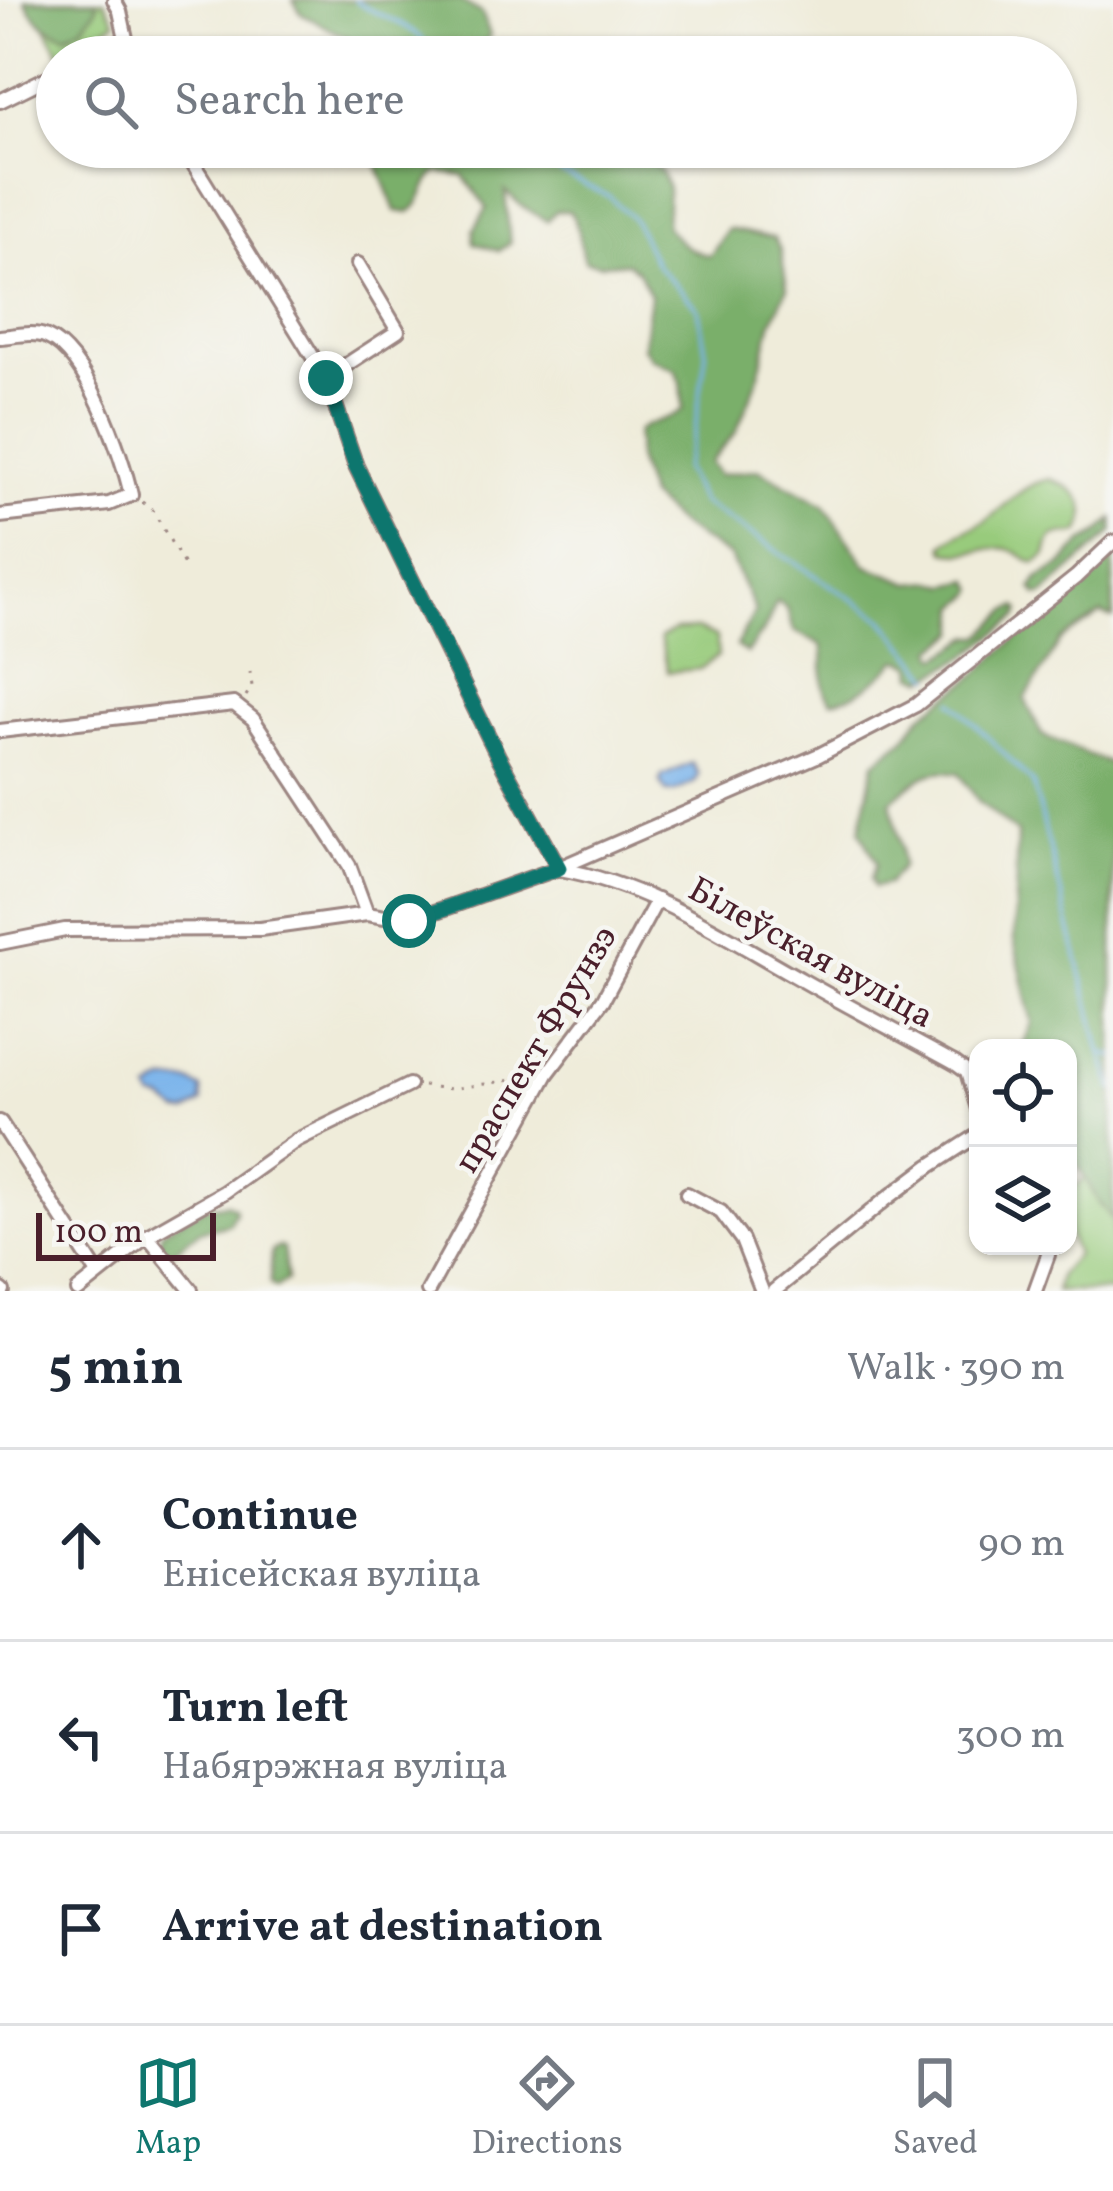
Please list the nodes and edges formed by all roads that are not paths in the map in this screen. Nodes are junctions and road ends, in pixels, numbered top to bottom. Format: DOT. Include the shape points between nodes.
graph roads {
  1 [pos="115,0"];
  2 [pos="123,36"];
  3 [pos="36,83"];
  4 [pos="0,101"];
  5 [pos="197,168"];
  6 [pos="358,264"];
  7 [pos="0,337"];
  8 [pos="326,378"];
  9 [pos="0,516"];
  10 [pos="1113,542"];
  11 [pos="0,730"];
  12 [pos="559,868"];
  13 [pos="657,900"];
  14 [pos="367,914"];
  15 [pos="0,943"];
  16 [pos="969,1079"];
  17 [pos="409,1085"];
  18 [pos="0,1122"];
  19 [pos="969,1141"];
  20 [pos="687,1194"];
  21 [pos="147,1236"];
  22 [pos="1048,1255"];
  23 [pos="98,1274"];
  24 [pos="191,1290"];
  25 [pos="78,1291"];
  26 [pos="428,1291"];
  27 [pos="762,1291"];
  28 [pos="774,1291"];
  29 [pos="1035,1291"];
  1 -- 2 [label="street"];
  3 -- 4 [label="street"];
  5 -- 8 [label="street"];
  6 -- 8 [label="street" via="398,331"];
  7 -- 9 [label="street" via="37,334 73,356 96,395 131,495"];
  8 -- 12 [label="street" via="356,466"];
  10 -- 12 [label="street" via="916,705"];
  11 -- 14 [label="street" via="235,704 350,866"];
  12 -- 13 [label="street, Білеўская вуліца"];
  12 -- 14 [label="street" via="409,921"];
  13 -- 16 [label="street, Білеўская вуліца" via="956,1064"];
  13 -- 26 [label="street, праспект Фрунзэ" via="603,1000 547,1074"];
  14 -- 15 [label="street" via="260,929 65,930"];
  17 -- 21 [label="street" via="297,1140"];
  18 -- 23 [label="street"];
  19 -- 28 [label="street"];
  20 -- 27 [label="street" via="721,1213 742,1240"];
  21 -- 23 [label="street"];
  21 -- 24 [label="street"];
  22 -- 29 [label="street"];
  23 -- 25 [label="street"];
}
